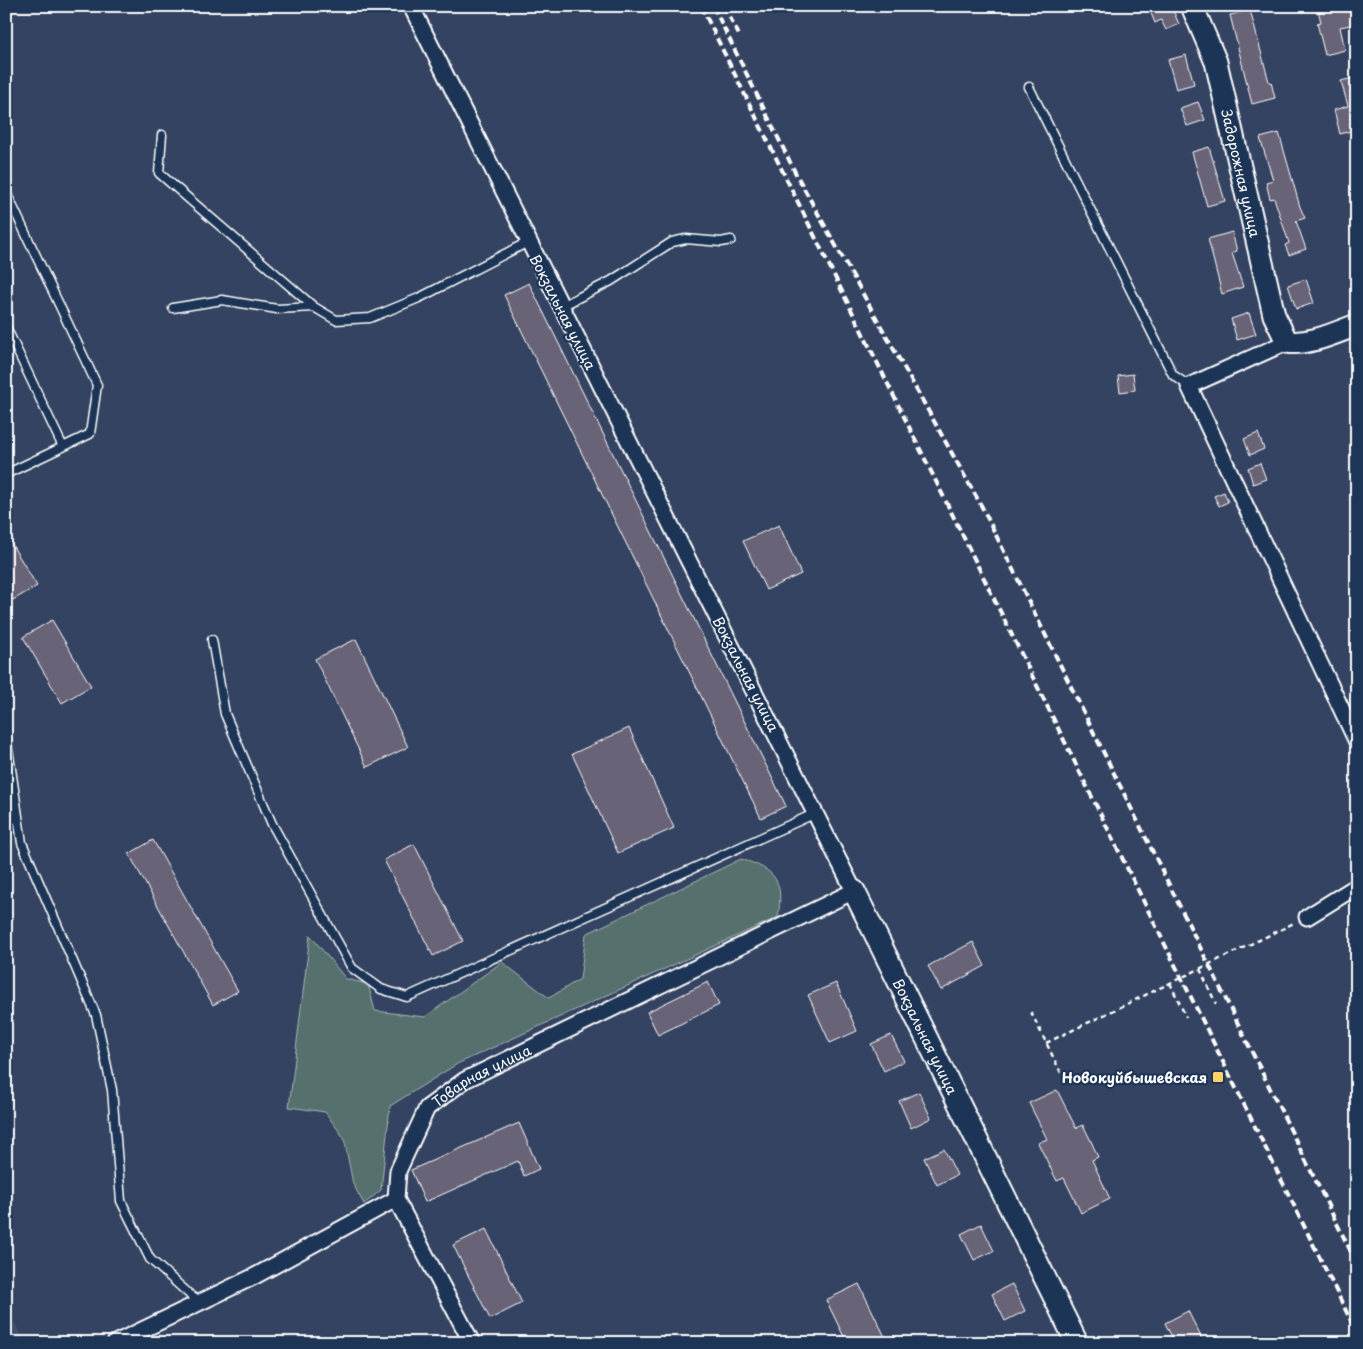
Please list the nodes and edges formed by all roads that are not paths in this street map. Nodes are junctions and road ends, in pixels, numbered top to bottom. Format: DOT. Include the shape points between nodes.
graph roads {
  1 [pos="411,6"];
  2 [pos="1192,6"];
  3 [pos="1029,87"];
  4 [pos="162,134"];
  5 [pos="6,192"];
  6 [pos="731,240"];
  7 [pos="528,242"];
  8 [pos="314,307"];
  9 [pos="560,307"];
  10 [pos="173,308"];
  11 [pos="1357,325"];
  12 [pos="6,327"];
  13 [pos="1287,342"];
  14 [pos="1189,386"];
  15 [pos="63,447"];
  16 [pos="6,474"];
  17 [pos="212,640"];
  18 [pos="6,735"];
  19 [pos="1357,742"];
  20 [pos="816,813"];
  21 [pos="18,818"];
  22 [pos="6,820"];
  23 [pos="1357,886"];
  24 [pos="854,891"];
  25 [pos="1307,916"];
  26 [pos="396,1199"];
  27 [pos="198,1302"];
  28 [pos="115,1343"];
  29 [pos="472,1343"];
  30 [pos="1077,1343"];
  1 -- 7 [label="street, Вокзальная улица"];
  2 -- 13 [label="street, Задорожная улица" via="1216,62 1274,316"];
  3 -- 14 [label="lane" via="1173,375"];
  4 -- 8 [label="lane" via="159,173"];
  5 -- 15 [label="lane" via="97,385 90,434"];
  6 -- 9 [label="lane" via="686,239 672,242 611,281"];
  7 -- 8 [label="lane" via="419,298 370,318 336,320"];
  7 -- 9 [label="street, Вокзальная улица"];
  8 -- 10 [label="lane" via="277,309 222,300"];
  9 -- 20 [label="street, Вокзальная улица"];
  11 -- 13 [label="street" via="1308,342"];
  12 -- 15 [label="lane"];
  13 -- 14 [label="street"];
  14 -- 19 [label="street"];
  15 -- 16 [label="lane"];
  17 -- 20 [label="lane" via="225,714 272,824 352,968 382,989 406,996"];
  18 -- 21 [label="lane"];
  20 -- 24 [label="street, Вокзальная улица"];
  21 -- 22 [label="lane"];
  21 -- 27 [label="lane" via="22,842 96,1015 112,1090 121,1201 150,1259"];
  23 -- 25 [label="street"];
  24 -- 26 [label="street, Товарная улица" via="465,1080 427,1108 398,1171"];
  24 -- 30 [label="street, Вокзальная улица"];
  26 -- 27 [label="street" via="255,1276"];
  26 -- 29 [label="street"];
  27 -- 28 [label="street"];
}
